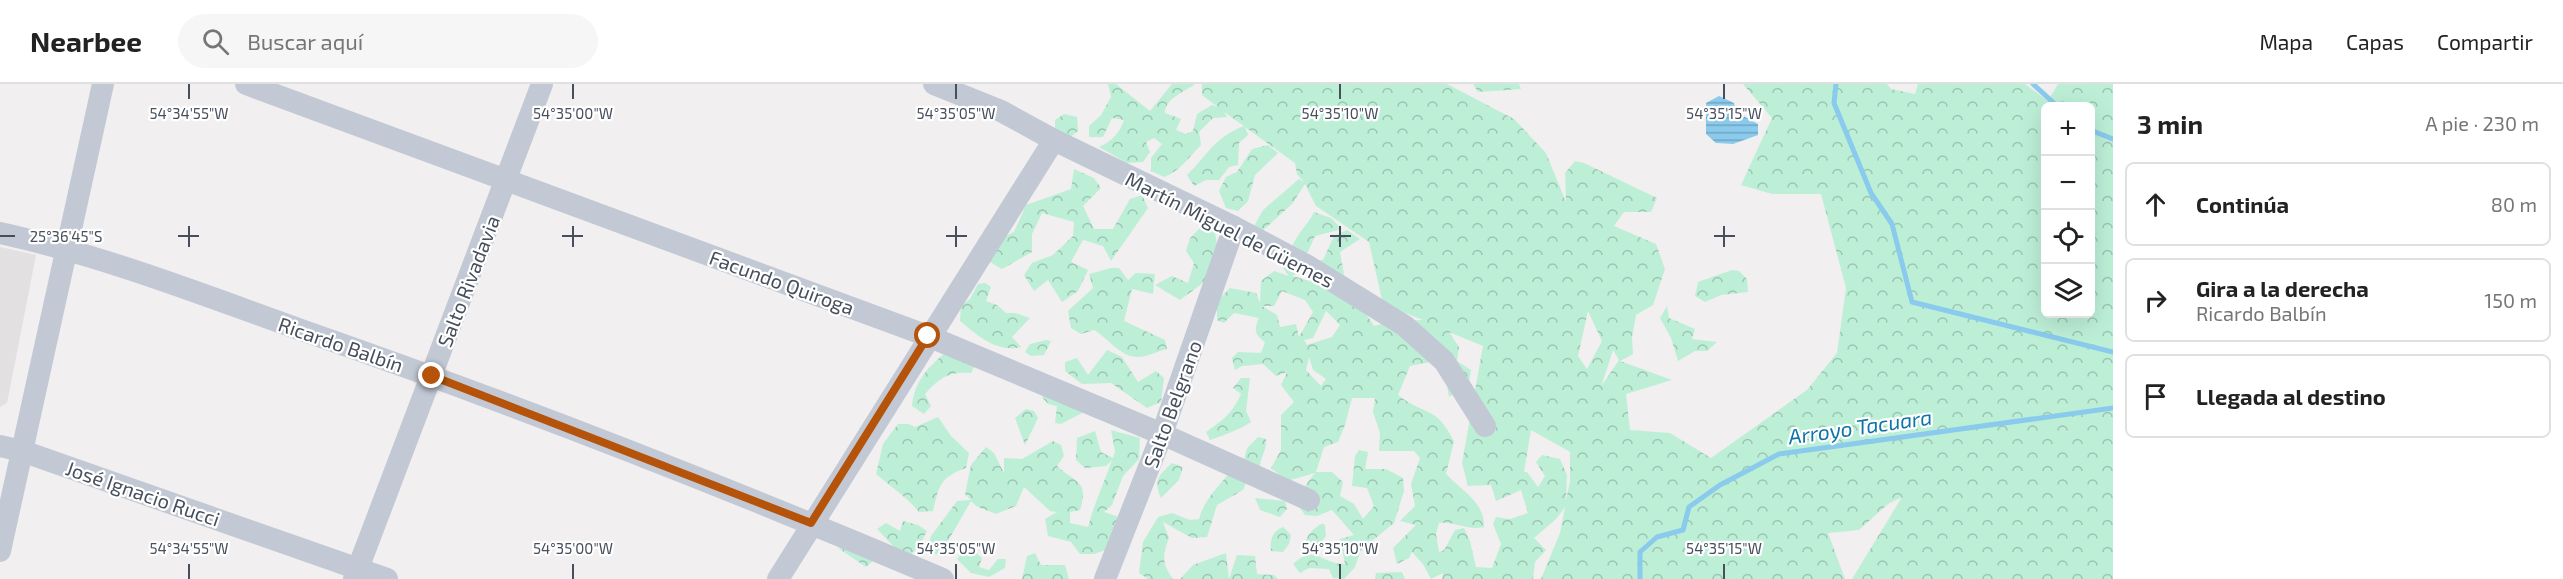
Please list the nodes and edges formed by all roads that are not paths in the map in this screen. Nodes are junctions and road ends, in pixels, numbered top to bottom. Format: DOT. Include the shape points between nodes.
graph roads {
  1 [pos="103,84"];
  2 [pos="246,84"];
  3 [pos="542,84"];
  4 [pos="934,84"];
  5 [pos="1054,140"];
  6 [pos="506,180"];
  7 [pos="1234,227"];
  8 [pos="0,233"];
  9 [pos="65,247"];
  10 [pos="928,336"];
  11 [pos="432,376"];
  12 [pos="1485,426"];
  13 [pos="1162,434"];
  14 [pos="0,446"];
  15 [pos="22,452"];
  16 [pos="1309,500"];
  17 [pos="811,523"];
  18 [pos="0,551"];
  19 [pos="356,573"];
  20 [pos="387,579"];
  21 [pos="778,579"];
  22 [pos="944,579"];
  23 [pos="1105,579"];
  1 -- 9 [label="street"];
  2 -- 6 [label="street, Facundo Quiroga"];
  3 -- 6 [label="street, Salto Rivadavia"];
  4 -- 5 [label="street, Martín Miguel de Güemes" via="1001,111"];
  5 -- 7 [label="street, Martín Miguel de Güemes"];
  5 -- 10 [label="street"];
  6 -- 10 [label="street, Facundo Quiroga"];
  6 -- 11 [label="street, Salto Rivadavia"];
  7 -- 12 [label="street, Martín Miguel de Güemes" via="1308,266 1405,326 1444,361"];
  7 -- 13 [label="street, Salto Belgrano"];
  8 -- 9 [label="street, Ricardo Balbín"];
  9 -- 11 [label="street, Ricardo Balbín"];
  9 -- 15 [label="street"];
  10 -- 13 [label="street, Facundo Quiroga"];
  10 -- 17 [label="street"];
  11 -- 17 [label="street, Ricardo Balbín"];
  11 -- 19 [label="street, Salto Rivadavia"];
  13 -- 16 [label="street, Facundo Quiroga"];
  13 -- 23 [label="street, Salto Belgrano"];
  14 -- 15 [label="street, José Ignacio Rucci"];
  15 -- 18 [label="street"];
  15 -- 19 [label="street, José Ignacio Rucci"];
  17 -- 21 [label="street"];
  17 -- 22 [label="street, Ricardo Balbín"];
  19 -- 20 [label="street, José Ignacio Rucci"];
}
